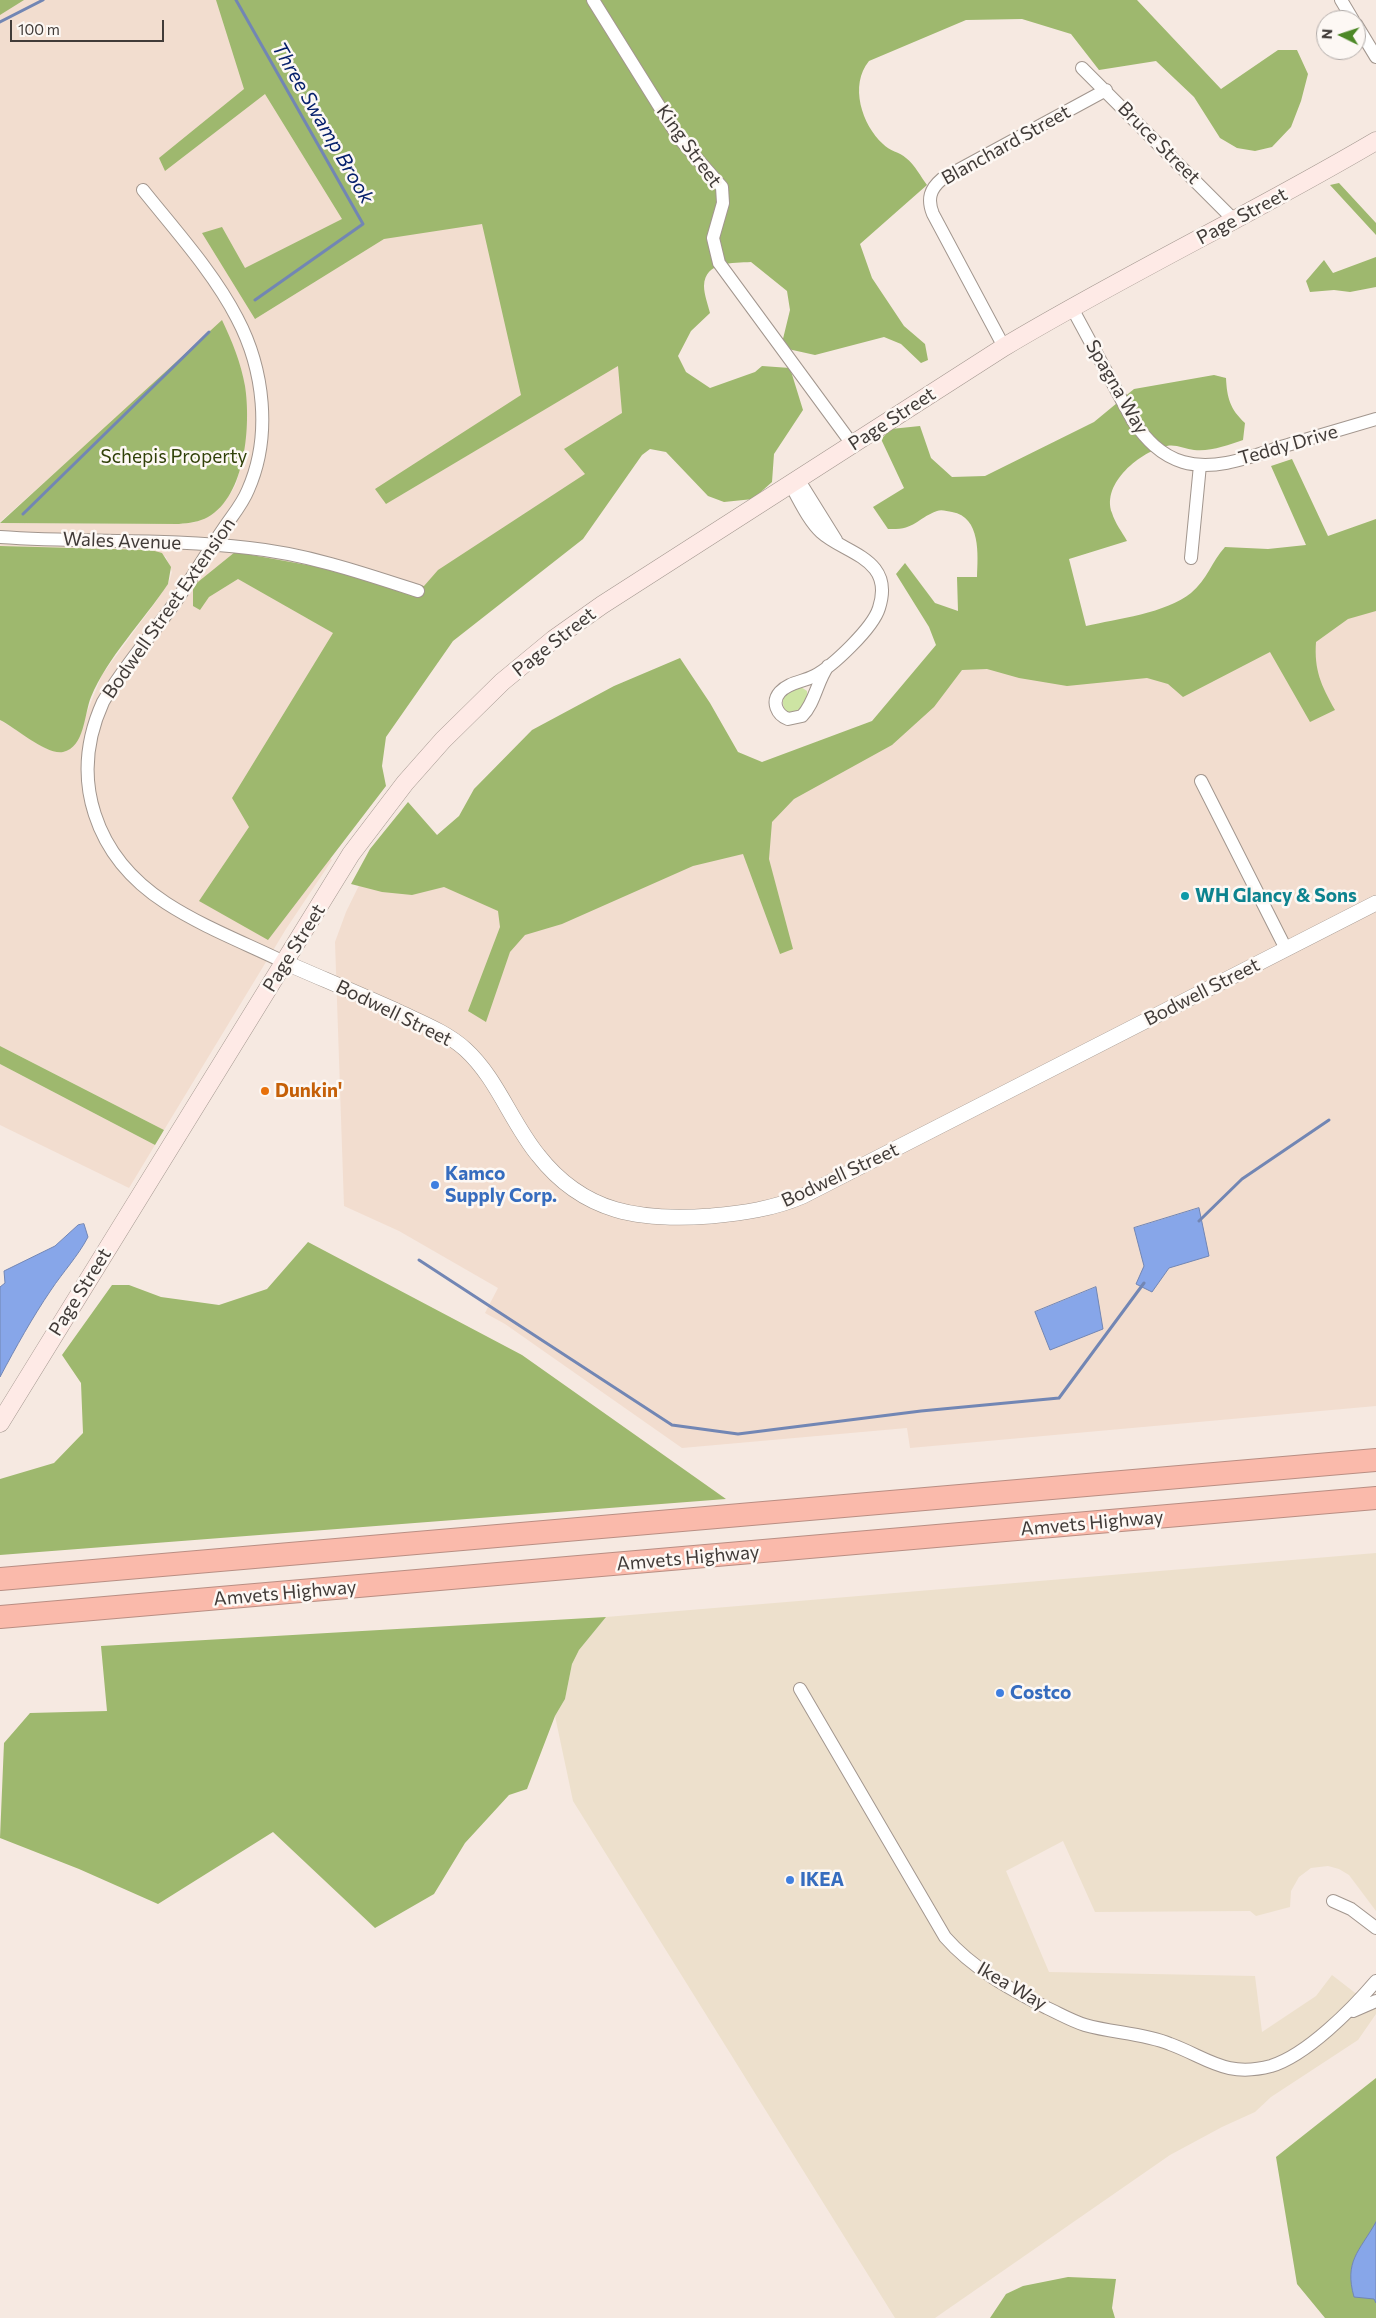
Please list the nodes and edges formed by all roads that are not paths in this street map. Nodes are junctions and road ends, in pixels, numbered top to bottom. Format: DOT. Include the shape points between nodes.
graph roads {
  1 [pos="593,0"];
  2 [pos="1366,40"];
  3 [pos="1376,57"];
  4 [pos="1082,68"];
  5 [pos="1106,90"];
  6 [pos="1376,141"];
  7 [pos="144,190"];
  8 [pos="1234,220"];
  9 [pos="1072,308"];
  10 [pos="1004,347"];
  11 [pos="1376,419"];
  12 [pos="852,444"];
  13 [pos="1200,465"];
  14 [pos="794,482"];
  15 [pos="0,537"];
  16 [pos="213,544"];
  17 [pos="1191,558"];
  18 [pos="418,591"];
  19 [pos="828,666"];
  20 [pos="798,682"];
  21 [pos="812,699"];
  22 [pos="1201,781"];
  23 [pos="1376,903"];
  24 [pos="1286,949"];
  25 [pos="284,962"];
  26 [pos="0,1423"];
  27 [pos="1376,1460"];
  28 [pos="1376,1498"];
  29 [pos="0,1579"];
  30 [pos="0,1617"];
  31 [pos="800,1689"];
  32 [pos="1332,1901"];
  33 [pos="1374,1926"];
  34 [pos="1376,1937"];
  35 [pos="1376,1981"];
  36 [pos="1376,2001"];
  37 [pos="1349,2013"];
  1 -- 12 [label="street, King Street" via="678,138 722,187 723,203 713,238 719,263"];
  2 -- 3 [label="street"];
  4 -- 5 [label="street, Bruce Street"];
  5 -- 8 [label="street, Bruce Street"];
  5 -- 10 [label="street, Blanchard Street" via="942,179 932,190 930,203 933,214"];
  6 -- 8 [label="main road, Page Street"];
  7 -- 16 [label="street, Bodwell Street Extension" via="236,316 249,345 258,381 262,427 256,469 247,492"];
  8 -- 9 [label="main road, Page Street"];
  9 -- 10 [label="main road, Page Street"];
  9 -- 13 [label="street, Spagna Way" via="1144,437 1170,457"];
  10 -- 12 [label="main road, Page Street"];
  11 -- 13 [label="street, Teddy Drive" via="1230,462"];
  12 -- 14 [label="main road, Page Street"];
  13 -- 17 [label="street"];
  14 -- 19 [label="street" via="818,529 868,562 877,575 881,594 872,622"];
  14 -- 25 [label="main road, Page Street" via="576,622 482,701 423,762 377,818"];
  15 -- 16 [label="street, Wales Avenue"];
  16 -- 18 [label="street, Wales Avenue" via="306,558"];
  16 -- 25 [label="street, Bodwell Street Extension" via="103,702 88,750 86,769 90,798 110,846 127,869 154,895 196,920"];
  19 -- 20 [label="street"];
  19 -- 21 [label="street"];
  20 -- 21 [label="street" via="811,686"];
  20 -- 21 [label="street" via="788,685 778,695 779,713 788,719 798,718 806,712"];
  22 -- 24 [label="street"];
  23 -- 24 [label="street, Bodwell Street"];
  24 -- 25 [label="street, Bodwell Street" via="803,1196 758,1210 671,1218 648,1218 624,1212 600,1204 573,1189 538,1156 489,1078 464,1048 439,1031"];
  25 -- 26 [label="main road, Page Street"];
  27 -- 29 [label="highway, Amvets Highway"];
  28 -- 30 [label="highway, Amvets Highway"];
  31 -- 37 [label="street, Ikea Way" via="939,1929 962,1956 999,1981 1084,2025 1154,2039 1231,2069 1258,2068 1281,2061"];
  32 -- 33 [label="street" via="1351,1909"];
  33 -- 34 [label="street"];
  35 -- 37 [label="street, Ikea Way"];
  36 -- 37 [label="street, Ikea Way"];
}
